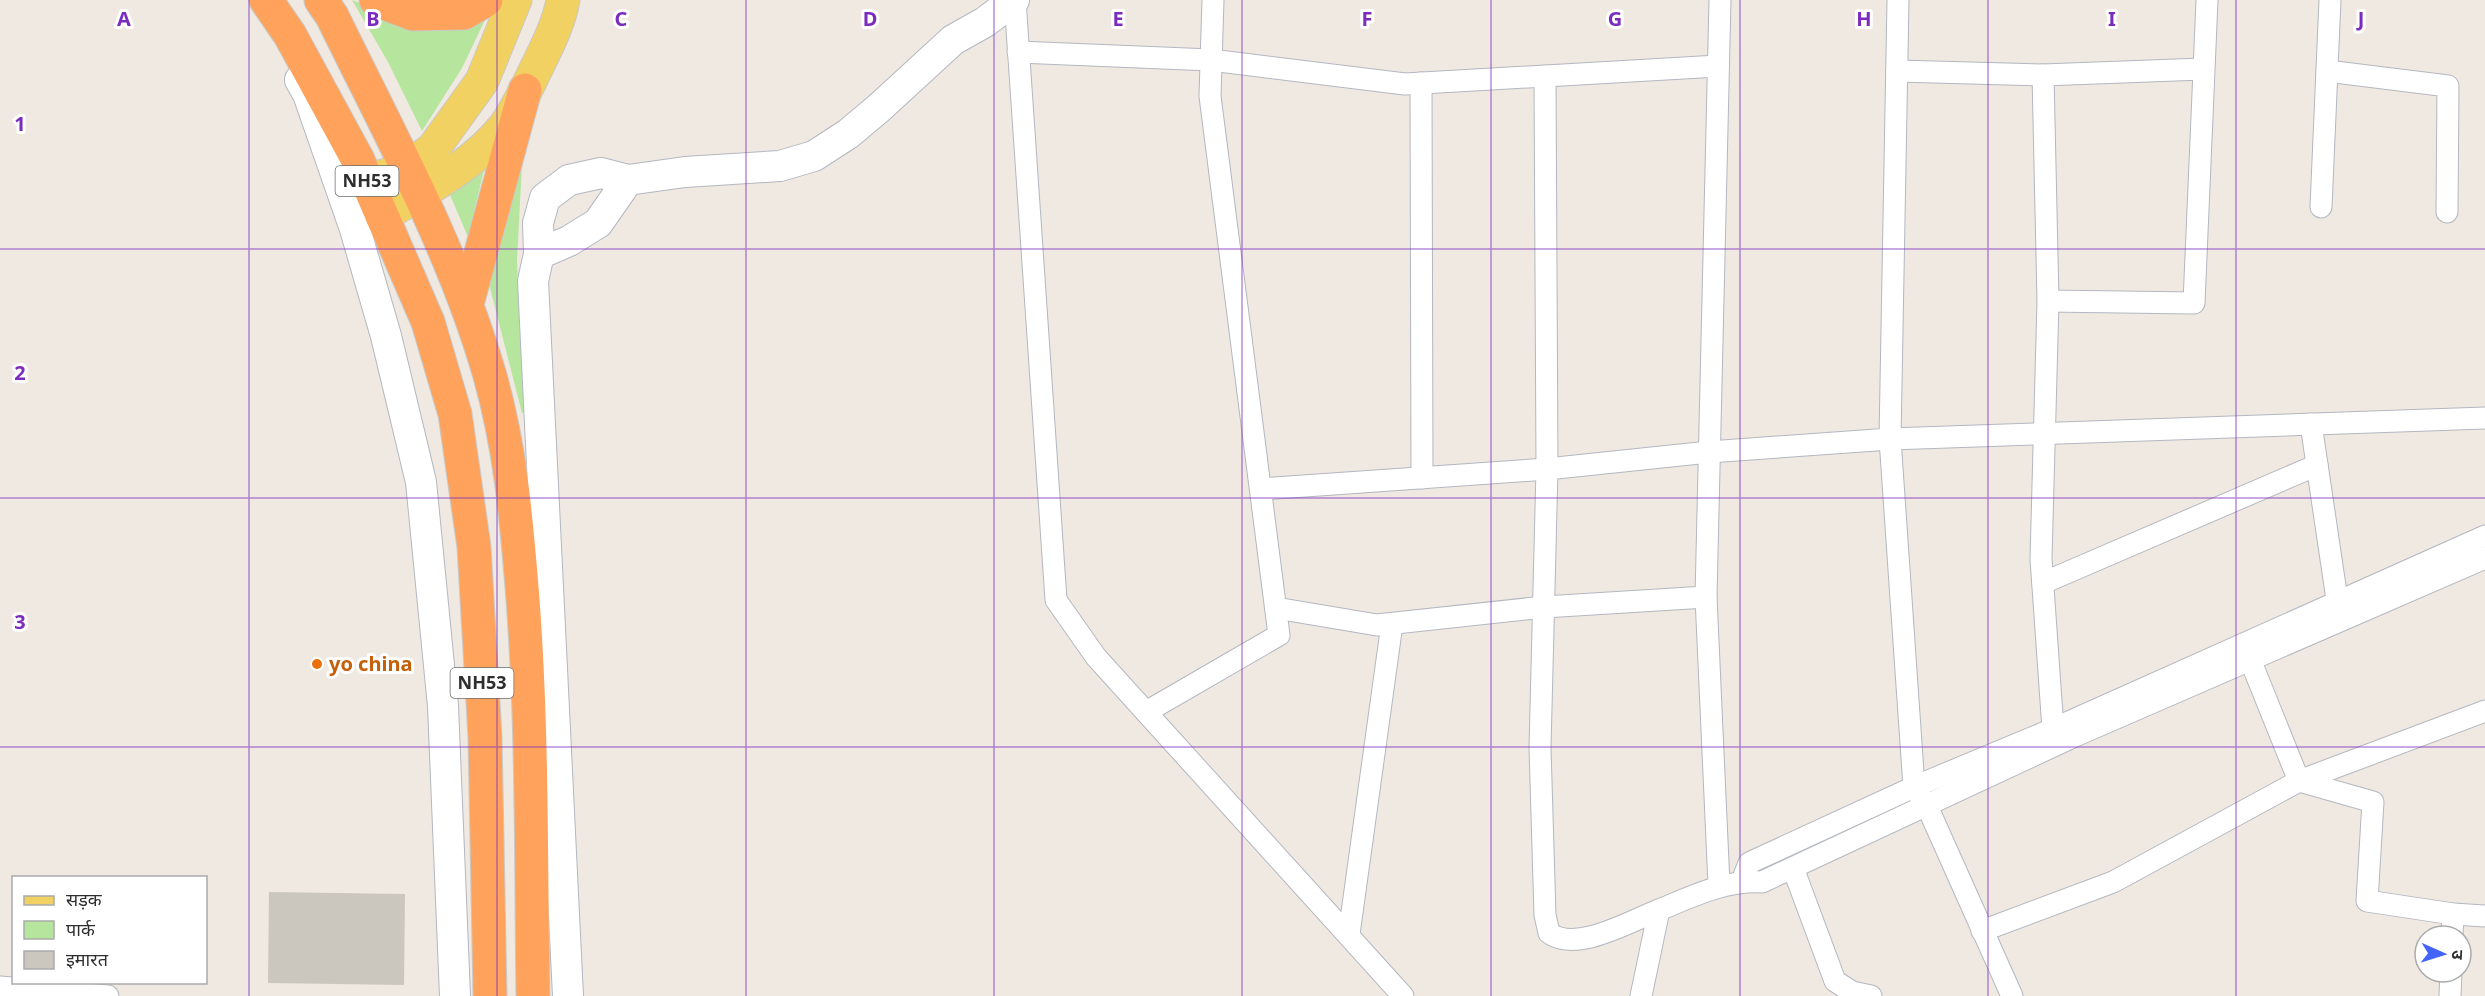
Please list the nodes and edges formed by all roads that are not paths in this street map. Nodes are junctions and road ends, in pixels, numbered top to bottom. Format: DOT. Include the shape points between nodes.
graph roads {
  1 [pos="256,0"];
  2 [pos="266,0"];
  3 [pos="321,0"];
  4 [pos="376,0"];
  5 [pos="486,0"];
  6 [pos="515,0"];
  7 [pos="563,0"];
  8 [pos="1015,0"];
  9 [pos="1213,0"];
  10 [pos="1720,0"];
  11 [pos="1898,0"];
  12 [pos="2207,0"];
  13 [pos="2330,0"];
  14 [pos="1018,52"];
  15 [pos="1211,60"];
  16 [pos="1718,66"];
  17 [pos="2202,69"];
  18 [pos="1897,71"];
  19 [pos="2327,71"];
  20 [pos="2043,75"];
  21 [pos="1545,76"];
  22 [pos="1421,83"];
  23 [pos="525,90"];
  24 [pos="628,180"];
  25 [pos="412,181"];
  26 [pos="367,182"];
  27 [pos="2321,207"];
  28 [pos="2447,212"];
  29 [pos="382,216"];
  30 [pos="539,254"];
  31 [pos="2048,301"];
  32 [pos="467,304"];
  33 [pos="2485,418"];
  34 [pos="2311,424"];
  35 [pos="2045,433"];
  36 [pos="1890,439"];
  37 [pos="1709,452"];
  38 [pos="2317,465"];
  39 [pos="1547,469"];
  40 [pos="1422,478"];
  41 [pos="1261,489"];
  42 [pos="2485,537"];
  43 [pos="2485,558"];
  44 [pos="2043,583"];
  45 [pos="1706,597"];
  46 [pos="1544,607"];
  47 [pos="1276,608"];
  48 [pos="2338,612"];
  49 [pos="1392,624"];
  50 [pos="2247,652"];
  51 [pos="1146,712"];
  52 [pos="2483,716"];
  53 [pos="2055,737"];
  54 [pos="2299,781"];
  55 [pos="1914,787"];
  56 [pos="1927,806"];
  57 [pos="1793,868"];
  58 [pos="1742,881"];
  59 [pos="1719,885"];
  60 [pos="1659,910"];
  61 [pos="2452,914"];
  62 [pos="2485,916"];
  63 [pos="2452,924"];
  64 [pos="1982,931"];
  65 [pos="1349,934"];
  66 [pos="0,987"];
  67 [pos="108,996"];
  68 [pos="455,996"];
  69 [pos="490,996"];
  70 [pos="533,996"];
  71 [pos="568,996"];
  72 [pos="1403,996"];
  73 [pos="1641,996"];
  74 [pos="1871,996"];
  75 [pos="2012,996"];
  1 -- 68 [label="street" via="308,94 355,229 421,482 443,706"];
  2 -- 26 [label="highway, NH53" via="290,35"];
  3 -- 25 [label="highway, NH53"];
  4 -- 5 [label="highway" via="413,14 464,14"];
  6 -- 25 [label="main road" via="482,81"];
  7 -- 23 [label="main road"];
  8 -- 14 [label="street"];
  8 -- 24 [label="street" via="953,40 848,134 814,156 780,166"];
  9 -- 15 [label="street"];
  10 -- 16 [label="street"];
  11 -- 18 [label="street"];
  12 -- 17 [label="street"];
  13 -- 19 [label="street"];
  14 -- 15 [label="street"];
  14 -- 51 [label="street" via="1056,600 1096,657"];
  15 -- 22 [label="street"];
  15 -- 41 [label="street" via="1210,96"];
  16 -- 21 [label="street"];
  16 -- 37 [label="street"];
  17 -- 20 [label="street"];
  17 -- 31 [label="street" via="2194,303"];
  18 -- 20 [label="street"];
  18 -- 36 [label="street"];
  19 -- 27 [label="street"];
  19 -- 28 [label="street" via="2448,86"];
  20 -- 31 [label="street"];
  21 -- 22 [label="street"];
  21 -- 39 [label="street"];
  22 -- 40 [label="street"];
  23 -- 25 [label="main road" via="505,125 463,165"];
  23 -- 32 [label="highway"];
  24 -- 30 [label="street" via="598,223"];
  24 -- 30 [label="street" via="600,173 569,180 545,198 538,223"];
  25 -- 26 [label="main road"];
  25 -- 29 [label="main road"];
  25 -- 32 [label="highway, NH53"];
  26 -- 29 [label="highway, NH53"];
  29 -- 69 [label="highway, NH53" via="428,322 455,414 472,536 485,737"];
  30 -- 71 [label="street" via="533,281"];
  31 -- 35 [label="street"];
  32 -- 70 [label="highway, NH53" via="497,405 514,489 528,660"];
  33 -- 34 [label="street"];
  34 -- 35 [label="street"];
  34 -- 38 [label="street"];
  35 -- 36 [label="street"];
  35 -- 44 [label="street"];
  36 -- 37 [label="street"];
  36 -- 55 [label="street"];
  37 -- 39 [label="street"];
  37 -- 45 [label="street"];
  38 -- 44 [label="street"];
  38 -- 48 [label="street"];
  39 -- 40 [label="street"];
  39 -- 46 [label="street"];
  40 -- 41 [label="street"];
  41 -- 47 [label="street"];
  42 -- 48 [label="street"];
  43 -- 48 [label="street"];
  44 -- 53 [label="street"];
  45 -- 46 [label="street"];
  45 -- 59 [label="street"];
  46 -- 49 [label="street"];
  46 -- 60 [label="street" via="1540,748 1545,915 1549,933 1558,940 1583,940"];
  47 -- 49 [label="street" via="1377,625"];
  47 -- 51 [label="street" via="1279,635"];
  48 -- 50 [label="street"];
  49 -- 65 [label="street"];
  50 -- 53 [label="street"];
  50 -- 54 [label="street"];
  51 -- 65 [label="street"];
  52 -- 54 [label="street"];
  53 -- 55 [label="street"];
  53 -- 56 [label="street"];
  54 -- 61 [label="street" via="2373,802 2367,901"];
  54 -- 64 [label="street" via="2113,882"];
  55 -- 56 [label="street"];
  55 -- 58 [label="street" via="1749,863"];
  56 -- 57 [label="street"];
  56 -- 64 [label="street"];
  57 -- 58 [label="street" via="1762,882"];
  57 -- 74 [label="street" via="1835,981 1852,992"];
  58 -- 59 [label="street"];
  59 -- 60 [label="street"];
  60 -- 73 [label="street"];
  61 -- 62 [label="street"];
  61 -- 63 [label="street"];
  64 -- 75 [label="street"];
  65 -- 72 [label="street"];
  66 -- 67 [label="street"];
}
